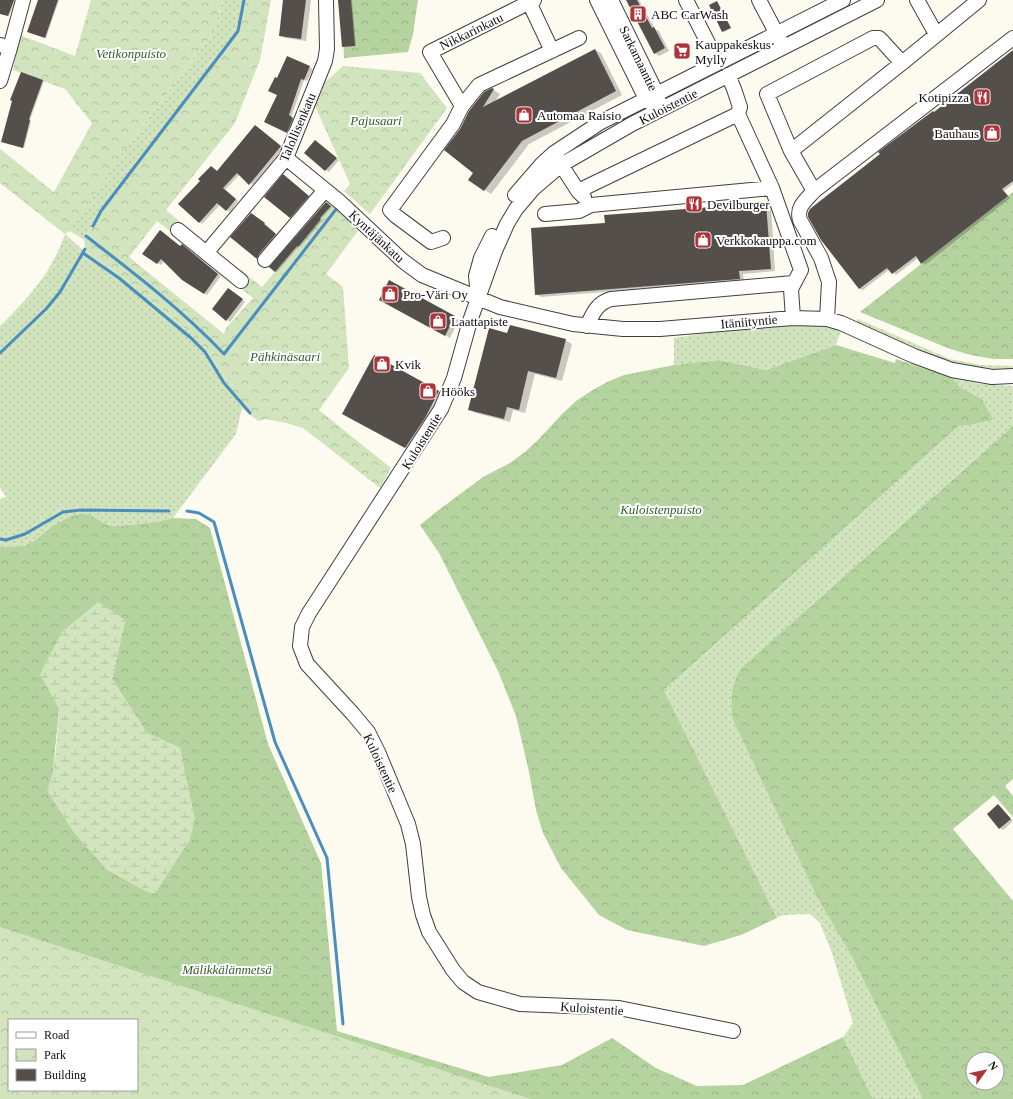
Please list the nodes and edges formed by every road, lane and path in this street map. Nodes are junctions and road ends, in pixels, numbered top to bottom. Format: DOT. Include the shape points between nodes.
graph roads {
  1 [pos="22,0"];
  2 [pos="326,0"];
  3 [pos="597,0"];
  4 [pos="611,0"];
  5 [pos="687,0"];
  6 [pos="759,0"];
  7 [pos="843,0"];
  8 [pos="877,0"];
  9 [pos="917,0"];
  10 [pos="979,0"];
  11 [pos="532,1"];
  12 [pos="776,34"];
  13 [pos="936,34"];
  14 [pos="579,38"];
  15 [pos="1013,38"];
  16 [pos="708,43"];
  17 [pos="5,46"];
  18 [pos="784,48"];
  19 [pos="552,51"];
  20 [pos="902,63"];
  21 [pos="728,75"];
  22 [pos="0,81"];
  23 [pos="652,97"];
  24 [pos="462,106"];
  25 [pos="660,110"];
  26 [pos="738,114"];
  27 [pos="791,151"];
  28 [pos="286,158"];
  29 [pos="558,159"];
  30 [pos="772,188"];
  31 [pos="325,190"];
  32 [pos="578,191"];
  33 [pos="814,192"];
  34 [pos="591,205"];
  35 [pos="545,214"];
  36 [pos="178,230"];
  37 [pos="443,238"];
  38 [pos="207,252"];
  39 [pos="265,260"];
  40 [pos="241,281"];
  41 [pos="793,283"];
  42 [pos="478,298"];
  43 [pos="793,318"];
  44 [pos="826,319"];
  45 [pos="587,326"];
  46 [pos="1013,376"];
  47 [pos="732,1031"];
  1 -- 17 [label="street"];
  2 -- 28 [label="street, Talollisenkatu" via="327,49 324,61"];
  3 -- 23 [label="street, Sarkamaantie"];
  4 -- 23 [label="street, Sarkamaantie"];
  5 -- 16 [label="street"];
  6 -- 12 [label="street"];
  7 -- 12 [label="street, Kuloistentie"];
  8 -- 18 [label="street, Kuloistentie"];
  9 -- 13 [label="street"];
  10 -- 13 [label="street"];
  11 -- 19 [label="street"];
  11 -- 24 [label="street, Nikkarinkatu" via="430,52"];
  12 -- 18 [label="street"];
  12 -- 23 [label="street, Kuloistentie"];
  13 -- 20 [label="street"];
  14 -- 19 [label="street"];
  15 -- 33 [label="street"];
  17 -- 22 [label="street"];
  18 -- 21 [label="street, Kuloistentie"];
  19 -- 24 [label="street" via="480,85"];
  20 -- 27 [label="street"];
  20 -- 27 [label="street" via="879,38 873,38 767,94"];
  21 -- 25 [label="street, Kuloistentie"];
  21 -- 26 [label="street" via="740,107"];
  23 -- 25 [label="street, Sarkamaantie"];
  23 -- 29 [label="street, Kuloistentie" via="601,122"];
  24 -- 37 [label="street" via="453,124 390,210 431,242"];
  25 -- 29 [label="street, Kuloistentie"];
  26 -- 30 [label="street"];
  26 -- 32 [label="street"];
  27 -- 33 [label="street"];
  28 -- 31 [label="street, Kyntäjänkatu"];
  28 -- 38 [label="street, Talollisenkatu"];
  29 -- 32 [label="street"];
  29 -- 42 [label="street, Kuloistentie" via="516,209 501,236"];
  30 -- 34 [label="street"];
  30 -- 41 [label="street" via="801,270"];
  31 -- 39 [label="street"];
  31 -- 42 [label="street, Kyntäjänkatu" via="388,248 422,275"];
  32 -- 34 [label="street"];
  33 -- 44 [label="street" via="802,205 798,214 821,258 829,282"];
  34 -- 35 [label="street" via="579,211"];
  36 -- 38 [label="street"];
  38 -- 40 [label="street"];
  41 -- 43 [label="street"];
  41 -- 45 [label="street" via="611,298 597,306"];
  42 -- 45 [label="street, Itäniityntie" via="522,313"];
  42 -- 47 [label="street, Kuloistentie" via="454,378 441,409 309,613 302,626 300,646 307,664 368,732 378,752 408,824 419,897 429,932 453,970 464,982 478,992 520,1004 619,1008"];
  43 -- 44 [label="street, Itäniityntie"];
  43 -- 45 [label="street, Itäniityntie" via="649,330"];
  44 -- 46 [label="street, Itäniityntie" via="952,370 992,377"];
}
